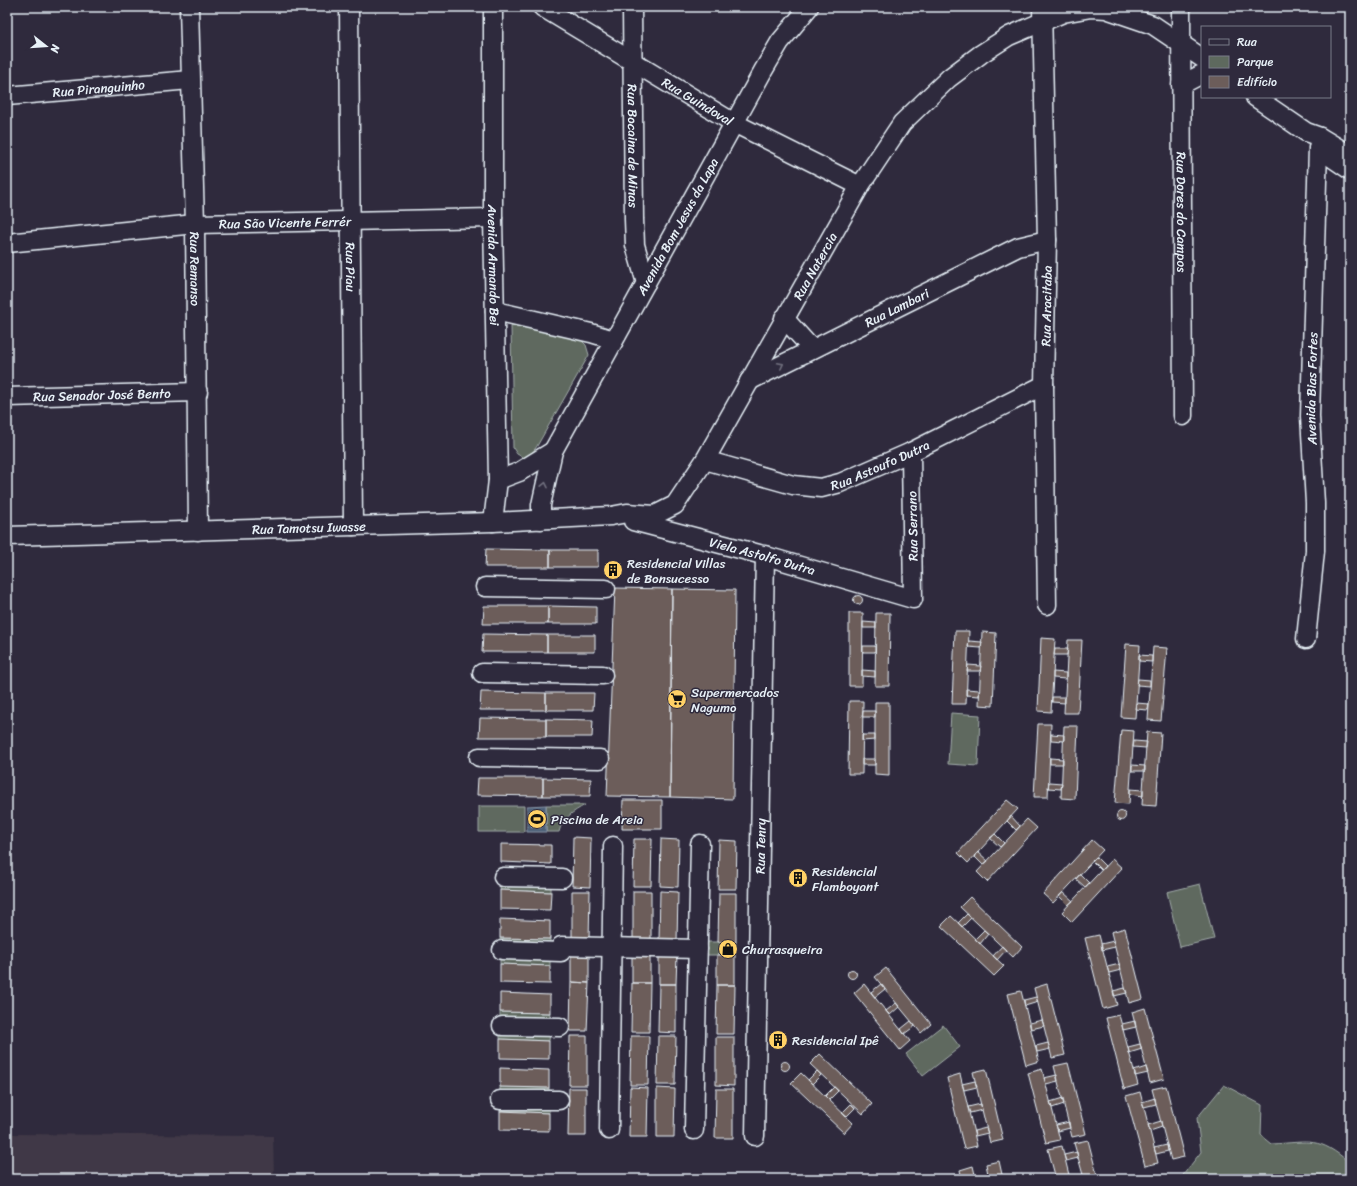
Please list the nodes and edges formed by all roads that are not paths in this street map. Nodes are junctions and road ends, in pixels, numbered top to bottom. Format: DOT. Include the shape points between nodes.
graph roads {
  1 [pos="189,7"];
  2 [pos="349,7"];
  3 [pos="493,7"];
  4 [pos="542,7"];
  5 [pos="632,7"];
  6 [pos="809,7"];
  7 [pos="1182,7"];
  8 [pos="1042,14"];
  9 [pos="1182,43"];
  10 [pos="1201,57"];
  11 [pos="633,61"];
  12 [pos="1201,74"];
  13 [pos="190,80"];
  14 [pos="1180,85"];
  15 [pos="7,96"];
  16 [pos="1256,98"];
  17 [pos="734,123"];
  18 [pos="1315,139"];
  19 [pos="1350,155"];
  20 [pos="1350,170"];
  21 [pos="860,186"];
  22 [pos="493,218"];
  23 [pos="351,221"];
  24 [pos="195,224"];
  25 [pos="1047,240"];
  26 [pos="7,243"];
  27 [pos="646,283"];
  28 [pos="495,311"];
  29 [pos="784,318"];
  30 [pos="614,340"];
  31 [pos="812,349"];
  32 [pos="749,381"];
  33 [pos="1044,385"];
  34 [pos="198,392"];
  35 [pos="7,397"];
  36 [pos="1183,416"];
  37 [pos="553,451"];
  38 [pos="911,452"];
  39 [pos="705,460"];
  40 [pos="498,480"];
  41 [pos="611,516"];
  42 [pos="541,520"];
  43 [pos="493,522"];
  44 [pos="353,526"];
  45 [pos="198,531"];
  46 [pos="7,536"];
  47 [pos="765,555"];
  48 [pos="485,587"];
  49 [pos="606,589"];
  50 [pos="913,599"];
  51 [pos="1046,605"];
  52 [pos="1306,639"];
  53 [pos="482,673"];
  54 [pos="603,675"];
  55 [pos="479,757"];
  56 [pos="600,759"];
  57 [pos="700,844"];
  58 [pos="613,846"];
  59 [pos="503,877"];
  60 [pos="562,878"];
  61 [pos="611,947"];
  62 [pos="698,948"];
  63 [pos="502,950"];
  64 [pos="502,1026"];
  65 [pos="560,1027"];
  66 [pos="500,1100"];
  67 [pos="559,1100"];
  68 [pos="609,1130"];
  69 [pos="694,1130"];
  70 [pos="755,1136"];
  1 -- 13 [label="street, Rua Remanso"];
  2 -- 23 [label="street, Rua Piau" via="348,116"];
  3 -- 22 [label="street, Avenida Armando Bei"];
  4 -- 11 [label="street, Rua Guindoval"];
  5 -- 11 [label="street, Rua Bocaina de Minas"];
  6 -- 17 [label="street, Avenida Bom Jesus da Lapa" via="780,42"];
  7 -- 9 [label="street, Rua Dores do Campos"];
  8 -- 9 [label="street, Rua Natercia" via="1080,9 1106,9 1153,25"];
  8 -- 21 [label="street, Rua Natercia" via="981,54 932,94 902,123"];
  8 -- 25 [label="street, Rua Aracitaba"];
  9 -- 10 [label="street, Rua Natercia"];
  9 -- 14 [label="street, Rua Dores do Campos"];
  11 -- 17 [label="street, Rua Guindoval"];
  11 -- 27 [label="street, Rua Bocaina de Minas" via="635,245"];
  12 -- 14 [label="street"];
  13 -- 15 [label="street, Rua Piranguinho"];
  13 -- 24 [label="street, Rua Remanso"];
  14 -- 36 [label="street, Rua Dores do Campos"];
  16 -- 18 [label="street"];
  17 -- 21 [label="street, Rua Guindoval"];
  17 -- 27 [label="street, Avenida Bom Jesus da Lapa"];
  18 -- 19 [label="street"];
  18 -- 20 [label="street"];
  18 -- 52 [label="street, Avenida Bias Fortes" via="1310,416 1315,551"];
  21 -- 29 [label="street, Rua Natercia"];
  22 -- 23 [label="street, Rua São Vicente Ferrér"];
  22 -- 28 [label="street, Avenida Armando Bei"];
  23 -- 24 [label="street, Rua São Vicente Ferrér"];
  23 -- 44 [label="street, Rua Piau"];
  24 -- 26 [label="street, Rua São Vicente Ferrér"];
  24 -- 34 [label="street, Rua Remanso"];
  25 -- 31 [label="street, Rua Lambari" via="1018,247"];
  25 -- 33 [label="street, Rua Aracitaba"];
  27 -- 30 [label="street, Avenida Bom Jesus da Lapa"];
  28 -- 30 [label="street"];
  28 -- 40 [label="street, Avenida Armando Bei"];
  29 -- 31 [label="street"];
  29 -- 32 [label="street, Rua Natercia"];
  30 -- 37 [label="street, Avenida Bom Jesus da Lapa"];
  32 -- 31 [label="street, Rua Lambari, one-way"];
  32 -- 39 [label="street, Rua Natercia"];
  33 -- 38 [label="street, Rua Astoufo Dutra"];
  33 -- 51 [label="street, Rua Aracitaba"];
  34 -- 35 [label="street, Rua Senador José Bento"];
  34 -- 45 [label="street, Rua Remanso"];
  37 -- 40 [label="street, Avenida Bom Jesus da Lapa" via="519,472"];
  42 -- 37 [label="street, Avenida Bom Jesus da Lapa, one-way" via="541,505"];
  38 -- 39 [label="street, Rua Astoufo Dutra" via="840,483 821,488 793,485"];
  38 -- 50 [label="street, Rua Serrano"];
  39 -- 41 [label="street, Rua Natercia" via="675,505 664,512 655,515 627,513"];
  40 -- 43 [label="street, Avenida Armando Bei"];
  41 -- 42 [label="street, Rua Tamotsu Iwasse"];
  41 -- 47 [label="street, Viela Astolfo Dutra"];
  42 -- 43 [label="street, Rua Tamotsu Iwasse"];
  43 -- 44 [label="street, Rua Tamotsu Iwasse"];
  44 -- 45 [label="street, Rua Tamotsu Iwasse"];
  45 -- 46 [label="street, Rua Tamotsu Iwasse"];
  47 -- 50 [label="street, Viela Astolfo Dutra"];
  47 -- 70 [label="street, Rua Tenry"];
  48 -- 49 [label="street"];
  53 -- 54 [label="street"];
  55 -- 56 [label="street"];
  57 -- 62 [label="street"];
  58 -- 61 [label="street"];
  59 -- 60 [label="street"];
  61 -- 62 [label="street"];
  61 -- 63 [label="street"];
  61 -- 68 [label="street"];
  62 -- 69 [label="street"];
  64 -- 65 [label="street"];
  66 -- 67 [label="street"];
}
